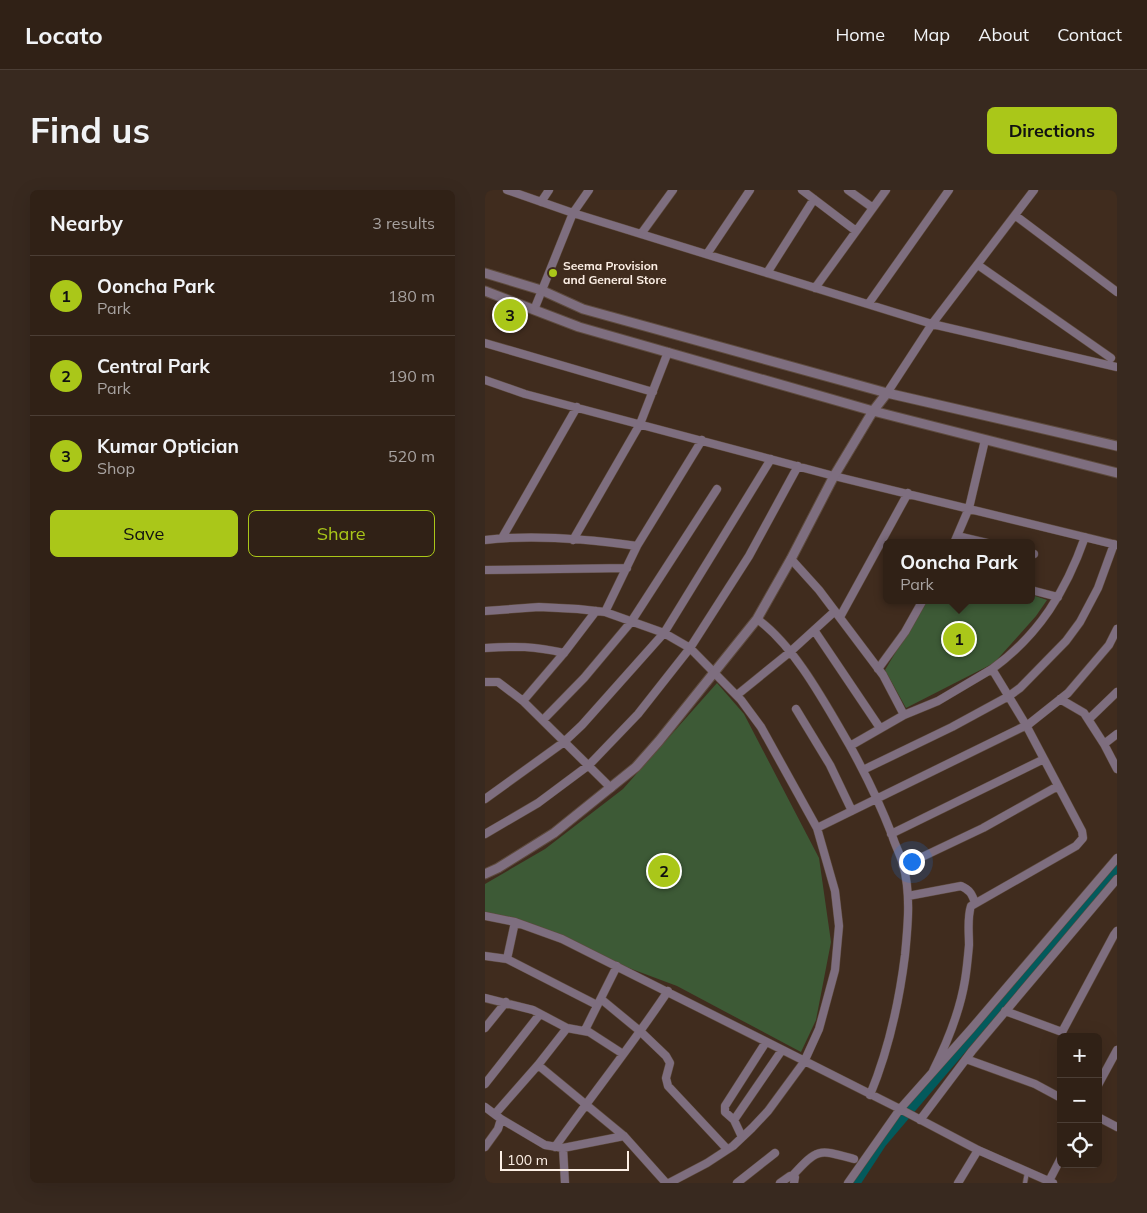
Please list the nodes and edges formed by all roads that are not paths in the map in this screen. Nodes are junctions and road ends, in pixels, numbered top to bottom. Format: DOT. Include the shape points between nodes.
graph roads {
  1 [pos="510,190"];
  2 [pos="549,190"];
  3 [pos="589,190"];
  4 [pos="673,190"];
  5 [pos="750,190"];
  6 [pos="802,190"];
  7 [pos="848,190"];
  8 [pos="886,190"];
  9 [pos="949,190"];
  10 [pos="1034,190"];
  11 [pos="814,199"];
  12 [pos="541,202"];
  13 [pos="873,208"];
  14 [pos="573,213"];
  15 [pos="1016,216"];
  16 [pos="856,231"];
  17 [pos="641,234"];
  18 [pos="707,254"];
  19 [pos="978,265"];
  20 [pos="485,273"];
  21 [pos="767,273"];
  22 [pos="815,288"];
  23 [pos="541,290"];
  24 [pos="485,291"];
  25 [pos="1117,292"];
  26 [pos="869,304"];
  27 [pos="534,310"];
  28 [pos="932,324"];
  29 [pos="485,342"];
  30 [pos="1117,350"];
  31 [pos="668,352"];
  32 [pos="1109,361"];
  33 [pos="1117,367"];
  34 [pos="485,380"];
  35 [pos="653,392"];
  36 [pos="887,393"];
  37 [pos="577,408"];
  38 [pos="873,411"];
  39 [pos="640,424"];
  40 [pos="702,440"];
  41 [pos="985,440"];
  42 [pos="1117,446"];
  43 [pos="771,459"];
  44 [pos="798,466"];
  45 [pos="1117,473"];
  46 [pos="834,476"];
  47 [pos="717,489"];
  48 [pos="908,494"];
  49 [pos="969,508"];
  50 [pos="1085,537"];
  51 [pos="502,538"];
  52 [pos="955,539"];
  53 [pos="485,540"];
  54 [pos="573,540"];
  55 [pos="1115,545"];
  56 [pos="637,546"];
  57 [pos="791,559"];
  58 [pos="627,568"];
  59 [pos="485,570"];
  60 [pos="1035,591"];
  61 [pos="1058,597"];
  62 [pos="921,604"];
  63 [pos="485,611"];
  64 [pos="596,611"];
  65 [pos="605,612"];
  66 [pos="838,614"];
  67 [pos="757,618"];
  68 [pos="631,622"];
  69 [pos="1117,629"];
  70 [pos="814,630"];
  71 [pos="664,634"];
  72 [pos="485,648"];
  73 [pos="690,648"];
  74 [pos="790,652"];
  75 [pos="564,653"];
  76 [pos="878,669"];
  77 [pos="993,669"];
  78 [pos="715,672"];
  79 [pos="485,682"];
  80 [pos="1117,692"];
  81 [pos="737,695"];
  82 [pos="1009,696"];
  83 [pos="1060,699"];
  84 [pos="523,700"];
  85 [pos="796,709"];
  86 [pos="904,715"];
  87 [pos="1089,719"];
  88 [pos="543,720"];
  89 [pos="1026,725"];
  90 [pos="880,728"];
  91 [pos="1117,734"];
  92 [pos="564,742"];
  93 [pos="1104,744"];
  94 [pos="850,746"];
  95 [pos="1044,760"];
  96 [pos="589,765"];
  97 [pos="1117,769"];
  98 [pos="863,770"];
  99 [pos="1058,786"];
  100 [pos="611,788"];
  101 [pos="485,799"];
  102 [pos="877,800"];
  103 [pos="852,811"];
  104 [pos="817,828"];
  105 [pos="485,834"];
  106 [pos="891,834"];
  107 [pos="1117,858"];
  108 [pos="903,866"];
  109 [pos="485,874"];
  110 [pos="1117,879"];
  111 [pos="908,896"];
  112 [pos="975,903"];
  113 [pos="485,916"];
  114 [pos="515,922"];
  115 [pos="1117,931"];
  116 [pos="485,956"];
  117 [pos="507,959"];
  118 [pos="617,966"];
  119 [pos="668,991"];
  120 [pos="485,998"];
  121 [pos="506,1002"];
  122 [pos="599,1002"];
  123 [pos="1005,1011"];
  124 [pos="540,1014"];
  125 [pos="485,1028"];
  126 [pos="567,1028"];
  127 [pos="585,1030"];
  128 [pos="641,1032"];
  129 [pos="766,1042"];
  130 [pos="782,1050"];
  131 [pos="1117,1050"];
  132 [pos="623,1054"];
  133 [pos="966,1059"];
  134 [pos="804,1062"];
  135 [pos="538,1065"];
  136 [pos="933,1071"];
  137 [pos="1102,1078"];
  138 [pos="485,1084"];
  139 [pos="870,1094"];
  140 [pos="1057,1096"];
  141 [pos="586,1103"];
  142 [pos="485,1107"];
  143 [pos="901,1110"];
  144 [pos="498,1116"];
  145 [pos="1102,1119"];
  146 [pos="734,1120"];
  147 [pos="920,1120"];
  148 [pos="1117,1127"];
  149 [pos="624,1136"];
  150 [pos="742,1137"];
  151 [pos="485,1147"];
  152 [pos="559,1147"];
  153 [pos="727,1149"];
  154 [pos="978,1150"];
  155 [pos="775,1152"];
  156 [pos="854,1159"];
  157 [pos="1057,1168"];
  158 [pos="1027,1172"];
  159 [pos="793,1179"];
  160 [pos="1051,1182"];
  161 [pos="565,1183"];
  162 [pos="668,1183"];
  163 [pos="737,1183"];
  164 [pos="781,1183"];
  165 [pos="848,1183"];
  166 [pos="958,1183"];
  167 [pos="1025,1183"];
  1 -- 12 [label="street"];
  2 -- 12 [label="street"];
  3 -- 14 [label="street"];
  4 -- 17 [label="street"];
  5 -- 18 [label="street"];
  6 -- 11 [label="street"];
  7 -- 13 [label="street"];
  8 -- 13 [label="street"];
  9 -- 26 [label="street"];
  10 -- 15 [label="street"];
  11 -- 16 [label="street"];
  11 -- 21 [label="street"];
  12 -- 14 [label="street"];
  13 -- 16 [label="street"];
  14 -- 17 [label="street"];
  14 -- 23 [label="street"];
  15 -- 19 [label="street"];
  15 -- 25 [label="street"];
  16 -- 22 [label="street"];
  17 -- 18 [label="street"];
  18 -- 21 [label="street"];
  19 -- 28 [label="street"];
  19 -- 32 [label="street"];
  20 -- 23 [label="street"];
  21 -- 22 [label="street"];
  22 -- 26 [label="street"];
  23 -- 27 [label="street"];
  23 -- 36 [label="street" via="583,309"];
  24 -- 27 [label="street"];
  26 -- 28 [label="street"];
  27 -- 31 [label="street" via="579,327"];
  28 -- 32 [label="street"];
  28 -- 36 [label="street"];
  29 -- 35 [label="street"];
  30 -- 32 [label="street"];
  31 -- 35 [label="street"];
  31 -- 38 [label="street"];
  32 -- 33 [label="street"];
  34 -- 37 [label="street"];
  35 -- 39 [label="street"];
  36 -- 38 [label="street"];
  36 -- 42 [label="street"];
  37 -- 39 [label="street"];
  37 -- 51 [label="street"];
  38 -- 41 [label="street"];
  38 -- 46 [label="street"];
  39 -- 40 [label="street"];
  39 -- 54 [label="street"];
  40 -- 43 [label="street"];
  40 -- 56 [label="street"];
  41 -- 45 [label="street"];
  41 -- 49 [label="street"];
  43 -- 44 [label="street"];
  43 -- 71 [label="street"];
  44 -- 46 [label="street"];
  44 -- 73 [label="street" via="749,556"];
  46 -- 48 [label="street"];
  46 -- 57 [label="street"];
  47 -- 68 [label="street"];
  48 -- 49 [label="street"];
  48 -- 66 [label="street"];
  49 -- 50 [label="street"];
  49 -- 52 [label="street"];
  50 -- 55 [label="street"];
  50 -- 61 [label="street"];
  51 -- 53 [label="street"];
  51 -- 54 [label="street"];
  54 -- 56 [label="street"];
  55 -- 82 [label="street" via="1080,622 1066,641"];
  56 -- 58 [label="street"];
  57 -- 66 [label="street"];
  57 -- 67 [label="street"];
  58 -- 59 [label="street"];
  58 -- 65 [label="street"];
  60 -- 61 [label="street"];
  61 -- 77 [label="street" via="1025,641"];
  62 -- 76 [label="street"];
  63 -- 64 [label="street" via="539,607"];
  64 -- 65 [label="street"];
  64 -- 75 [label="street"];
  65 -- 68 [label="street"];
  66 -- 70 [label="street"];
  66 -- 76 [label="street"];
  67 -- 74 [label="street"];
  67 -- 78 [label="street"];
  68 -- 71 [label="street"];
  68 -- 88 [label="street"];
  69 -- 83 [label="street" via="1109,645"];
  70 -- 74 [label="street"];
  70 -- 90 [label="street"];
  71 -- 73 [label="street"];
  71 -- 92 [label="street"];
  72 -- 75 [label="street" via="539,647"];
  73 -- 78 [label="street"];
  73 -- 96 [label="street" via="638,714"];
  74 -- 81 [label="street"];
  74 -- 94 [label="street"];
  75 -- 84 [label="street"];
  76 -- 86 [label="street"];
  77 -- 82 [label="street"];
  77 -- 86 [label="street" via="938,701"];
  78 -- 81 [label="street"];
  78 -- 100 [label="street" via="636,767"];
  79 -- 84 [label="street" via="498,682"];
  80 -- 87 [label="street"];
  81 -- 104 [label="street" via="761,727"];
  82 -- 89 [label="street"];
  82 -- 98 [label="street"];
  83 -- 87 [label="street"];
  83 -- 89 [label="street"];
  84 -- 88 [label="street"];
  85 -- 103 [label="street" via="830,765"];
  86 -- 90 [label="street"];
  87 -- 93 [label="street"];
  88 -- 92 [label="street"];
  89 -- 95 [label="street"];
  89 -- 102 [label="street"];
  90 -- 94 [label="street"];
  91 -- 93 [label="street"];
  92 -- 96 [label="street"];
  92 -- 101 [label="street"];
  93 -- 97 [label="street"];
  94 -- 98 [label="street"];
  95 -- 99 [label="street"];
  95 -- 106 [label="street"];
  96 -- 100 [label="street"];
  96 -- 105 [label="street" via="538,803"];
  98 -- 102 [label="street"];
  99 -- 108 [label="street" via="983,828"];
  99 -- 112 [label="street" via="1083,838 1076,846"];
  100 -- 109 [label="street" via="554,833"];
  102 -- 103 [label="street"];
  102 -- 106 [label="street"];
  103 -- 104 [label="street"];
  104 -- 134 [label="street" via="835,891 839,926 835,970 819,1029"];
  106 -- 108 [label="street"];
  107 -- 136 [label="street"];
  108 -- 111 [label="street"];
  110 -- 123 [label="street"];
  111 -- 112 [label="street" via="961,886 971,892"];
  111 -- 139 [label="street" via="900,994 891,1033"];
  112 -- 136 [label="street" via="970,910 965,980 958,1011"];
  113 -- 114 [label="street"];
  114 -- 117 [label="street"];
  114 -- 118 [label="street" via="562,938"];
  115 -- 123 [label="street" via="1062,1032"];
  116 -- 117 [label="street"];
  117 -- 122 [label="street"];
  118 -- 119 [label="street"];
  118 -- 122 [label="street"];
  119 -- 128 [label="street"];
  119 -- 129 [label="street"];
  120 -- 121 [label="street"];
  121 -- 124 [label="street"];
  121 -- 125 [label="street"];
  122 -- 127 [label="street"];
  122 -- 128 [label="street"];
  123 -- 133 [label="street"];
  124 -- 126 [label="street"];
  124 -- 138 [label="street"];
  126 -- 127 [label="street"];
  126 -- 135 [label="street"];
  127 -- 132 [label="street"];
  128 -- 132 [label="street"];
  128 -- 153 [label="street" via="669,1059 665,1078 668,1086"];
  129 -- 130 [label="street"];
  129 -- 146 [label="street" via="725,1106 725,1112"];
  130 -- 134 [label="street"];
  130 -- 146 [label="street"];
  131 -- 137 [label="street"];
  132 -- 141 [label="street"];
  133 -- 140 [label="street" via="1035,1084"];
  133 -- 147 [label="street"];
  134 -- 139 [label="street"];
  134 -- 150 [label="street" via="768,1111"];
  135 -- 141 [label="street"];
  135 -- 144 [label="street"];
  136 -- 143 [label="street"];
  139 -- 143 [label="street"];
  141 -- 149 [label="street"];
  141 -- 152 [label="street"];
  142 -- 144 [label="street"];
  143 -- 147 [label="street"];
  143 -- 165 [label="street"];
  144 -- 151 [label="street" via="491,1140"];
  144 -- 152 [label="street" via="540,1142"];
  145 -- 148 [label="street"];
  146 -- 150 [label="street"];
  147 -- 154 [label="street"];
  149 -- 152 [label="street"];
  149 -- 162 [label="street"];
  150 -- 153 [label="street"];
  152 -- 161 [label="street"];
  153 -- 162 [label="street"];
  154 -- 158 [label="street"];
  154 -- 166 [label="street"];
  155 -- 163 [label="street"];
  156 -- 159 [label="street" via="831,1152 816,1153"];
  157 -- 160 [label="street"];
  158 -- 160 [label="street"];
  158 -- 167 [label="lane"];
  159 -- 164 [label="street" via="790,1176"];
}
